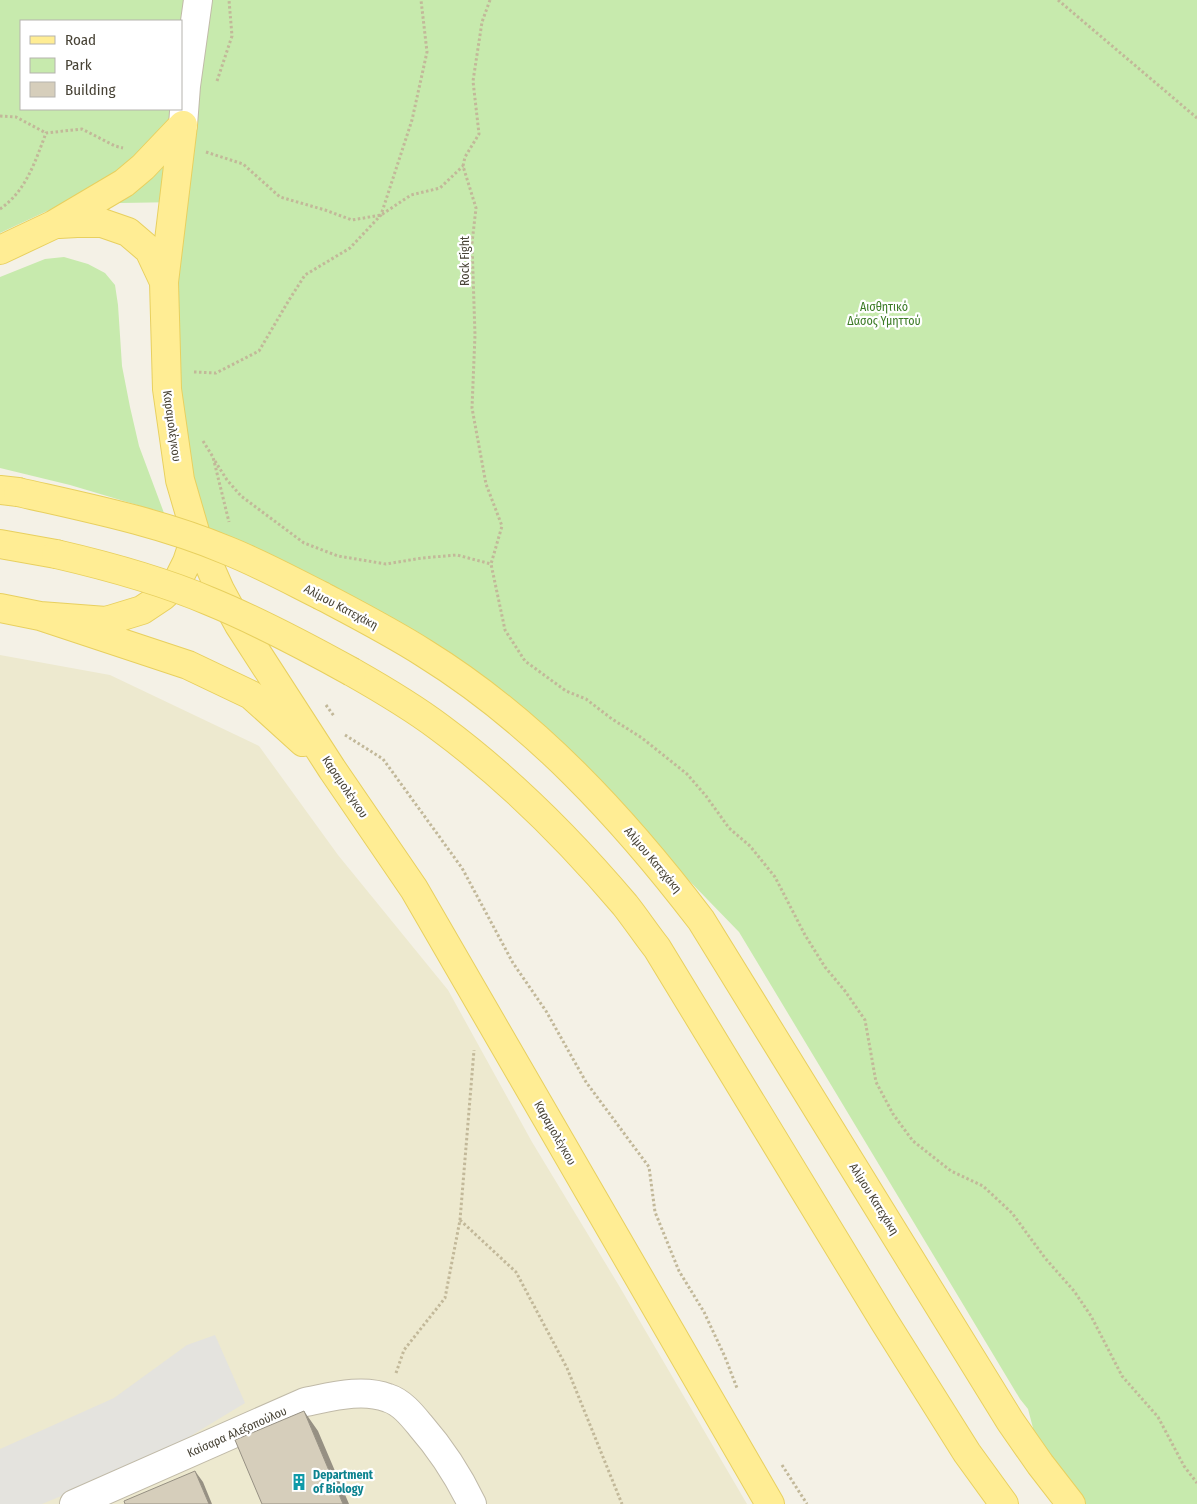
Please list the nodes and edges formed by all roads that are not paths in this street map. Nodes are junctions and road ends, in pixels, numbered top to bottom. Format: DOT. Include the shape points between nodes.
graph roads {
  1 [pos="198,0"];
  2 [pos="183,125"];
  3 [pos="53,225"];
  4 [pos="0,250"];
  5 [pos="164,282"];
  6 [pos="9,491"];
  7 [pos="196,535"];
  8 [pos="0,544"];
  9 [pos="0,608"];
  10 [pos="40,616"];
  11 [pos="332,769"];
  12 [pos="74,1504"];
  13 [pos="472,1504"];
  14 [pos="770,1504"];
  15 [pos="1004,1504"];
  16 [pos="1071,1504"];
  1 -- 2 [label="street, Καραμολέγκου"];
  2 -- 3 [label="main road" via="143,168 124,183"];
  2 -- 5 [label="main road, Καραμολέγκου"];
  3 -- 4 [label="main road"];
  3 -- 5 [label="main road" via="102,223 128,232 148,250"];
  5 -- 7 [label="main road, Καραμολέγκου" via="167,389 180,480"];
  6 -- 16 [label="main road, Αλίμου Κατεχάκη, bridge" via="121,515 175,532 225,550 322,596 424,652 512,716 552,752 664,871 701,920 1010,1421"];
  7 -- 10 [label="main road" via="176,584 142,610 106,621"];
  7 -- 11 [label="main road, Καραμολέγκου" via="239,625"];
  8 -- 15 [label="main road, bridge" via="106,566 208,600 253,620 392,694 479,758 520,794 626,906 662,956 900,1346 967,1453"];
  9 -- 10 [label="main road"];
  10 -- 11 [label="main road" via="188,665 251,695"];
  11 -- 14 [label="main road, Καραμολέγκου" via="414,890"];
  12 -- 13 [label="street, Καίσαρα Αλεξοπούλου" via="305,1402 344,1394 364,1394 397,1403 436,1444 461,1480"];
}
